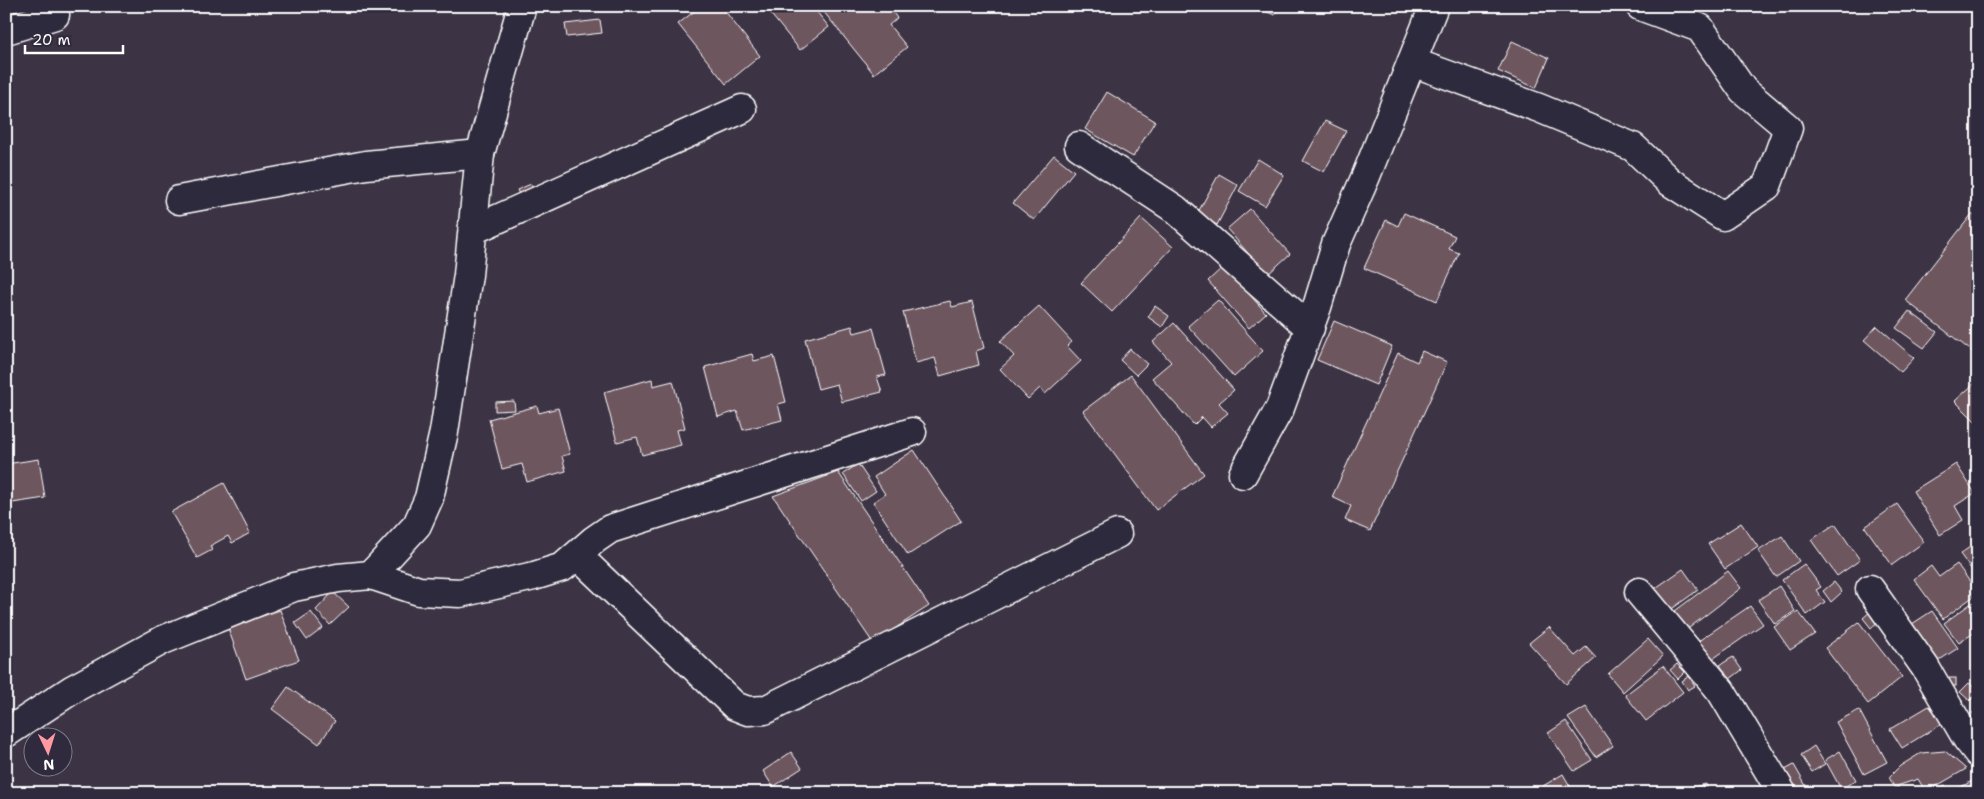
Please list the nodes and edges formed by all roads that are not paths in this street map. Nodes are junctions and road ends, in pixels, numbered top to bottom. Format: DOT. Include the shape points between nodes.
graph roads {
  1 [pos="522,6"];
  2 [pos="1434,6"];
  3 [pos="1640,6"];
  4 [pos="55,15"];
  5 [pos="6,30"];
  6 [pos="1412,62"];
  7 [pos="742,109"];
  8 [pos="1079,146"];
  9 [pos="480,154"];
  10 [pos="179,200"];
  11 [pos="473,230"];
  12 [pos="1310,328"];
  13 [pos="912,432"];
  14 [pos="1243,474"];
  15 [pos="1116,534"];
  16 [pos="578,556"];
  17 [pos="371,575"];
  18 [pos="1870,589"];
  19 [pos="1639,592"];
  20 [pos="6,733"];
  21 [pos="1978,753"];
  22 [pos="1782,793"];
  1 -- 9 [label="street"];
  2 -- 6 [label="street"];
  3 -- 6 [label="street" via="1700,28 1744,90 1788,128 1767,186 1724,216 1670,182 1633,147 1539,108"];
  4 -- 5 [label="street"];
  6 -- 12 [label="street" via="1336,244"];
  7 -- 11 [label="street"];
  8 -- 12 [label="street" via="1175,209"];
  9 -- 10 [label="street" via="366,165"];
  9 -- 11 [label="street"];
  11 -- 17 [label="street" via="444,432 430,498 417,525"];
  12 -- 14 [label="street" via="1280,408"];
  13 -- 16 [label="street" via="610,529"];
  15 -- 16 [label="street" via="765,710 748,711 735,706"];
  16 -- 17 [label="street" via="563,567 460,593 419,591"];
  17 -- 20 [label="street" via="294,587 164,640 73,689"];
  18 -- 21 [label="street" via="1925,667"];
  19 -- 22 [label="street" via="1721,691"];
}
